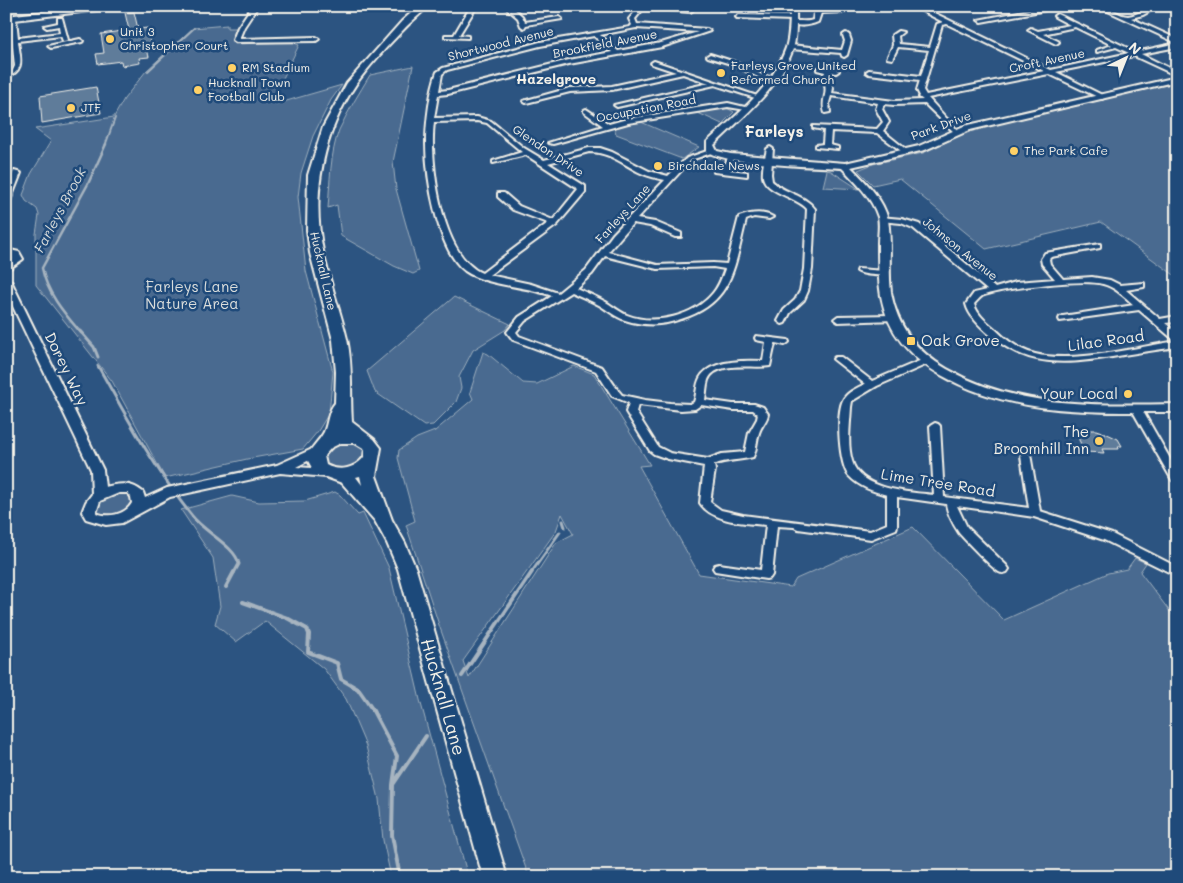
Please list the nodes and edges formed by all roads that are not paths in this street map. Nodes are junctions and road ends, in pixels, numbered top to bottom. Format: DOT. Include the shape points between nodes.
graph roads {
  1 [pos="114,6"];
  2 [pos="255,6"];
  3 [pos="424,6"];
  4 [pos="474,6"];
  5 [pos="507,6"];
  6 [pos="644,6"];
  7 [pos="793,6"];
  8 [pos="915,6"];
  9 [pos="1100,6"];
  10 [pos="1156,6"];
  11 [pos="100,7"];
  12 [pos="409,7"];
  13 [pos="1041,8"];
  14 [pos="692,11"];
  15 [pos="843,11"];
  16 [pos="740,16"];
  17 [pos="1125,18"];
  18 [pos="10,19"];
  19 [pos="559,19"];
  20 [pos="981,20"];
  21 [pos="793,21"];
  22 [pos="947,22"];
  23 [pos="405,23"];
  24 [pos="1077,25"];
  25 [pos="47,26"];
  26 [pos="635,26"];
  27 [pos="1031,30"];
  28 [pos="895,32"];
  29 [pos="1038,33"];
  30 [pos="64,34"];
  31 [pos="595,34"];
  32 [pos="846,35"];
  33 [pos="447,36"];
  34 [pos="456,36"];
  35 [pos="466,37"];
  36 [pos="316,39"];
  37 [pos="16,40"];
  38 [pos="1177,41"];
  39 [pos="80,42"];
  40 [pos="1056,42"];
  41 [pos="66,44"];
  42 [pos="896,45"];
  43 [pos="1116,45"];
  44 [pos="1177,45"];
  45 [pos="51,46"];
  46 [pos="790,47"];
  47 [pos="932,49"];
  48 [pos="1099,51"];
  49 [pos="616,53"];
  50 [pos="1136,54"];
  51 [pos="899,55"];
  52 [pos="715,59"];
  53 [pos="654,63"];
  54 [pos="819,69"];
  55 [pos="748,71"];
  56 [pos="869,72"];
  57 [pos="1050,72"];
  58 [pos="740,73"];
  59 [pos="681,74"];
  60 [pos="1177,74"];
  61 [pos="6,76"];
  62 [pos="923,78"];
  63 [pos="774,79"];
  64 [pos="1177,79"];
  65 [pos="714,84"];
  66 [pos="436,93"];
  67 [pos="829,94"];
  68 [pos="922,96"];
  69 [pos="757,97"];
  70 [pos="1102,97"];
  71 [pos="526,101"];
  72 [pos="882,102"];
  73 [pos="927,102"];
  74 [pos="617,105"];
  75 [pos="817,105"];
  76 [pos="746,108"];
  77 [pos="577,114"];
  78 [pos="432,120"];
  79 [pos="608,126"];
  80 [pos="815,127"];
  81 [pos="828,129"];
  82 [pos="879,131"];
  83 [pos="956,132"];
  84 [pos="551,143"];
  85 [pos="818,146"];
  86 [pos="826,147"];
  87 [pos="836,148"];
  88 [pos="770,149"];
  89 [pos="712,151"];
  90 [pos="528,152"];
  91 [pos="906,152"];
  92 [pos="730,157"];
  93 [pos="769,160"];
  94 [pos="495,162"];
  95 [pos="544,162"];
  96 [pos="845,166"];
  97 [pos="717,170"];
  98 [pos="726,172"];
  99 [pos="17,173"];
  100 [pos="744,174"];
  101 [pos="670,179"];
  102 [pos="502,195"];
  103 [pos="6,201"];
  104 [pos="769,217"];
  105 [pos="883,219"];
  106 [pos="632,220"];
  107 [pos="554,222"];
  108 [pos="678,235"];
  109 [pos="1097,246"];
  110 [pos="6,252"];
  111 [pos="603,254"];
  112 [pos="16,262"];
  113 [pos="730,267"];
  114 [pos="6,268"];
  115 [pos="861,271"];
  116 [pos="885,273"];
  117 [pos="483,276"];
  118 [pos="6,280"];
  119 [pos="1060,280"];
  120 [pos="1141,285"];
  121 [pos="1119,288"];
  122 [pos="570,289"];
  123 [pos="994,291"];
  124 [pos="559,296"];
  125 [pos="1141,307"];
  126 [pos="892,318"];
  127 [pos="834,319"];
  128 [pos="1063,319"];
  129 [pos="1177,319"];
  130 [pos="782,321"];
  131 [pos="1158,322"];
  132 [pos="759,338"];
  133 [pos="1177,338"];
  134 [pos="772,340"];
  135 [pos="785,342"];
  136 [pos="1177,344"];
  137 [pos="839,359"];
  138 [pos="927,361"];
  139 [pos="872,385"];
  140 [pos="342,395"];
  141 [pos="634,401"];
  142 [pos="699,402"];
  143 [pos="1136,408"];
  144 [pos="1177,408"];
  145 [pos="935,426"];
  146 [pos="361,439"];
  147 [pos="322,447"];
  148 [pos="1026,456"];
  149 [pos="371,461"];
  150 [pos="709,463"];
  151 [pos="1173,466"];
  152 [pos="97,470"];
  153 [pos="280,470"];
  154 [pos="331,474"];
  155 [pos="1177,480"];
  156 [pos="119,488"];
  157 [pos="135,492"];
  158 [pos="167,493"];
  159 [pos="892,493"];
  160 [pos="99,495"];
  161 [pos="945,500"];
  162 [pos="135,509"];
  163 [pos="1035,513"];
  164 [pos="383,520"];
  165 [pos="772,521"];
  166 [pos="718,568"];
  167 [pos="1002,569"];
  168 [pos="1177,572"];
  169 [pos="495,877"];
  1 -- 11 [label="main road"];
  2 -- 36 [label="street" via="236,40 304,42"];
  3 -- 23 [label="main road, Hucknall Lane"];
  4 -- 34 [label="street"];
  5 -- 19 [label="street" via="523,25"];
  6 -- 14 [label="street"];
  6 -- 26 [label="street" via="632,19"];
  7 -- 21 [label="street"];
  8 -- 22 [label="street"];
  9 -- 17 [label="street"];
  10 -- 17 [label="street"];
  11 -- 18 [label="main road"];
  12 -- 23 [label="main road, Hucknall Lane"];
  13 -- 20 [label="street"];
  13 -- 24 [label="street"];
  15 -- 21 [label="street" via="818,12 816,21 811,23"];
  16 -- 21 [label="street"];
  17 -- 38 [label="street"];
  18 -- 37 [label="street"];
  21 -- 46 [label="street"];
  22 -- 47 [label="street" via="940,24"];
  22 -- 57 [label="street"];
  23 -- 140 [label="main road, Hucknall Lane" via="344,96 328,127 314,174 313,230 340,340 344,372"];
  24 -- 29 [label="street"];
  24 -- 43 [label="street"];
  25 -- 30 [label="street" via="61,21"];
  26 -- 31 [label="street, Shortwood Avenue"];
  26 -- 49 [label="street, Brookfield Avenue" via="707,31 662,45"];
  27 -- 29 [label="street"];
  28 -- 42 [label="street"];
  29 -- 40 [label="street"];
  30 -- 37 [label="street"];
  30 -- 41 [label="street"];
  31 -- 49 [label="street"];
  31 -- 66 [label="street, Shortwood Avenue" via="540,44 444,70 440,73"];
  32 -- 46 [label="street" via="848,41 844,54"];
  33 -- 34 [label="street"];
  34 -- 35 [label="street"];
  37 -- 61 [label="street" via="18,66 14,73"];
  39 -- 41 [label="street"];
  41 -- 45 [label="street"];
  42 -- 47 [label="street"];
  42 -- 51 [label="street" via="891,56"];
  43 -- 48 [label="street"];
  43 -- 50 [label="street"];
  44 -- 50 [label="street, Croft Avenue"];
  46 -- 63 [label="street"];
  47 -- 62 [label="street"];
  49 -- 66 [label="street, Brookfield Avenue"];
  50 -- 57 [label="street, Croft Avenue"];
  50 -- 60 [label="street"];
  52 -- 55 [label="street"];
  53 -- 59 [label="street"];
  54 -- 67 [label="street" via="833,71 826,78"];
  55 -- 58 [label="street"];
  55 -- 63 [label="street"];
  56 -- 62 [label="street"];
  57 -- 68 [label="street, Croft Avenue"];
  57 -- 70 [label="street"];
  59 -- 65 [label="street"];
  59 -- 71 [label="street" via="612,88 570,90"];
  62 -- 68 [label="street"];
  63 -- 69 [label="street"];
  64 -- 70 [label="street, Park Drive"];
  65 -- 69 [label="street"];
  65 -- 74 [label="street"];
  66 -- 78 [label="street, Shortwood Avenue"];
  67 -- 72 [label="street"];
  67 -- 75 [label="street" via="826,109"];
  68 -- 73 [label="street"];
  69 -- 76 [label="street"];
  70 -- 83 [label="street, Park Drive"];
  72 -- 73 [label="street"];
  72 -- 82 [label="street" via="879,109 886,122"];
  73 -- 83 [label="street"];
  76 -- 79 [label="street, Occupation Road" via="728,105"];
  76 -- 89 [label="street" via="710,144"];
  77 -- 79 [label="street" via="589,110"];
  78 -- 90 [label="street, Glendon Drive" via="484,120"];
  78 -- 117 [label="street, Shortwood Avenue" via="428,140 430,170 434,194 452,250 468,269"];
  79 -- 84 [label="street, Occupation Road"];
  80 -- 81 [label="street"];
  81 -- 82 [label="street"];
  81 -- 86 [label="street"];
  82 -- 91 [label="street"];
  83 -- 91 [label="street, Park Drive"];
  85 -- 86 [label="street"];
  86 -- 87 [label="street"];
  88 -- 93 [label="street"];
  89 -- 92 [label="street, Park Drive"];
  89 -- 101 [label="street, Farleys Lane" via="692,157"];
  90 -- 94 [label="street"];
  90 -- 95 [label="street, Glendon Drive"];
  91 -- 96 [label="street, Park Drive"];
  92 -- 93 [label="street, Park Drive"];
  92 -- 98 [label="street"];
  93 -- 96 [label="street, Park Drive"];
  93 -- 130 [label="street" via="767,179 770,184 804,200 811,209 802,297 787,309"];
  95 -- 101 [label="street" via="600,150 646,173"];
  95 -- 107 [label="street, Glendon Drive" via="582,188"];
  96 -- 105 [label="street" via="874,198"];
  97 -- 98 [label="street"];
  98 -- 100 [label="street"];
  99 -- 103 [label="street"];
  101 -- 106 [label="street, Farleys Lane"];
  102 -- 107 [label="street" via="516,208"];
  104 -- 113 [label="street" via="753,215 742,219"];
  105 -- 116 [label="street"];
  105 -- 123 [label="street, Johnson Avenue" via="916,226"];
  106 -- 108 [label="street"];
  106 -- 111 [label="street, Farleys Lane"];
  107 -- 117 [label="street, Glendon Drive"];
  109 -- 119 [label="street" via="1048,255 1046,264"];
  110 -- 112 [label="street" via="17,256"];
  111 -- 113 [label="street" via="657,268"];
  111 -- 122 [label="street, Farleys Lane"];
  112 -- 114 [label="street"];
  112 -- 118 [label="street, Dorey Way"];
  113 -- 122 [label="street" via="720,292 711,302 687,316 666,321 636,321 620,316 605,305"];
  115 -- 116 [label="street"];
  116 -- 126 [label="street"];
  117 -- 124 [label="street, Shortwood Avenue" via="540,288"];
  118 -- 152 [label="street, Dorey Way"];
  119 -- 121 [label="street" via="1092,278"];
  119 -- 123 [label="street"];
  120 -- 121 [label="street"];
  121 -- 125 [label="street"];
  122 -- 124 [label="street, Farleys Lane"];
  123 -- 136 [label="street, Lilac Road" via="973,298 970,308 1011,347 1044,359 1068,361"];
  124 -- 141 [label="street, Farleys Lane" via="522,319 511,332 516,338 599,369 606,374 619,397"];
  125 -- 128 [label="street"];
  125 -- 131 [label="street"];
  126 -- 127 [label="street"];
  126 -- 138 [label="street" via="905,340"];
  129 -- 131 [label="street"];
  131 -- 133 [label="street"];
  132 -- 134 [label="street"];
  134 -- 135 [label="street"];
  134 -- 142 [label="street" via="767,364 742,363 709,372 704,378"];
  137 -- 139 [label="street"];
  138 -- 139 [label="street, Lime Tree Road"];
  138 -- 143 [label="street" via="962,382 1021,401 1063,407"];
  139 -- 159 [label="street, Lime Tree Road" via="848,399 845,460 860,481"];
  140 -- 146 [label="main road, Hucknall Lane" via="344,423"];
  140 -- 147 [label="main road, Hucknall Lane" via="333,429"];
  141 -- 142 [label="street" via="685,407 696,406"];
  141 -- 150 [label="street" via="631,412 654,449 668,456"];
  142 -- 150 [label="street" via="754,407 763,414 754,432 749,455 722,457"];
  143 -- 144 [label="street"];
  143 -- 151 [label="street"];
  145 -- 161 [label="street"];
  146 -- 147 [label="main road" via="343,437"];
  146 -- 149 [label="main road, Hucknall Lane" via="372,448"];
  147 -- 153 [label="street"];
  147 -- 154 [label="main road, Hucknall Lane" via="315,457 316,463"];
  148 -- 163 [label="street"];
  149 -- 154 [label="main road" via="356,472"];
  149 -- 164 [label="main road, Hucknall Lane" via="368,476"];
  150 -- 165 [label="street" via="706,507 717,513"];
  151 -- 155 [label="street"];
  152 -- 156 [label="street, Dorey Way"];
  152 -- 160 [label="street, Dorey Way"];
  153 -- 154 [label="street"];
  153 -- 158 [label="street"];
  154 -- 164 [label="main road, Hucknall Lane" via="348,479"];
  156 -- 157 [label="street"];
  156 -- 160 [label="street"];
  157 -- 158 [label="street"];
  157 -- 162 [label="street" via="139,500"];
  158 -- 162 [label="street"];
  159 -- 161 [label="street, Lime Tree Road"];
  159 -- 165 [label="street" via="892,526 870,535 810,531 794,524"];
  160 -- 162 [label="street" via="89,512 97,520 112,521"];
  161 -- 163 [label="street, Lime Tree Road"];
  161 -- 167 [label="street" via="960,528"];
  163 -- 168 [label="street, Lime Tree Road" via="1108,537"];
  164 -- 169 [label="main road, Hucknall Lane" via="406,570"];
  165 -- 166 [label="street" via="766,575"];
}
